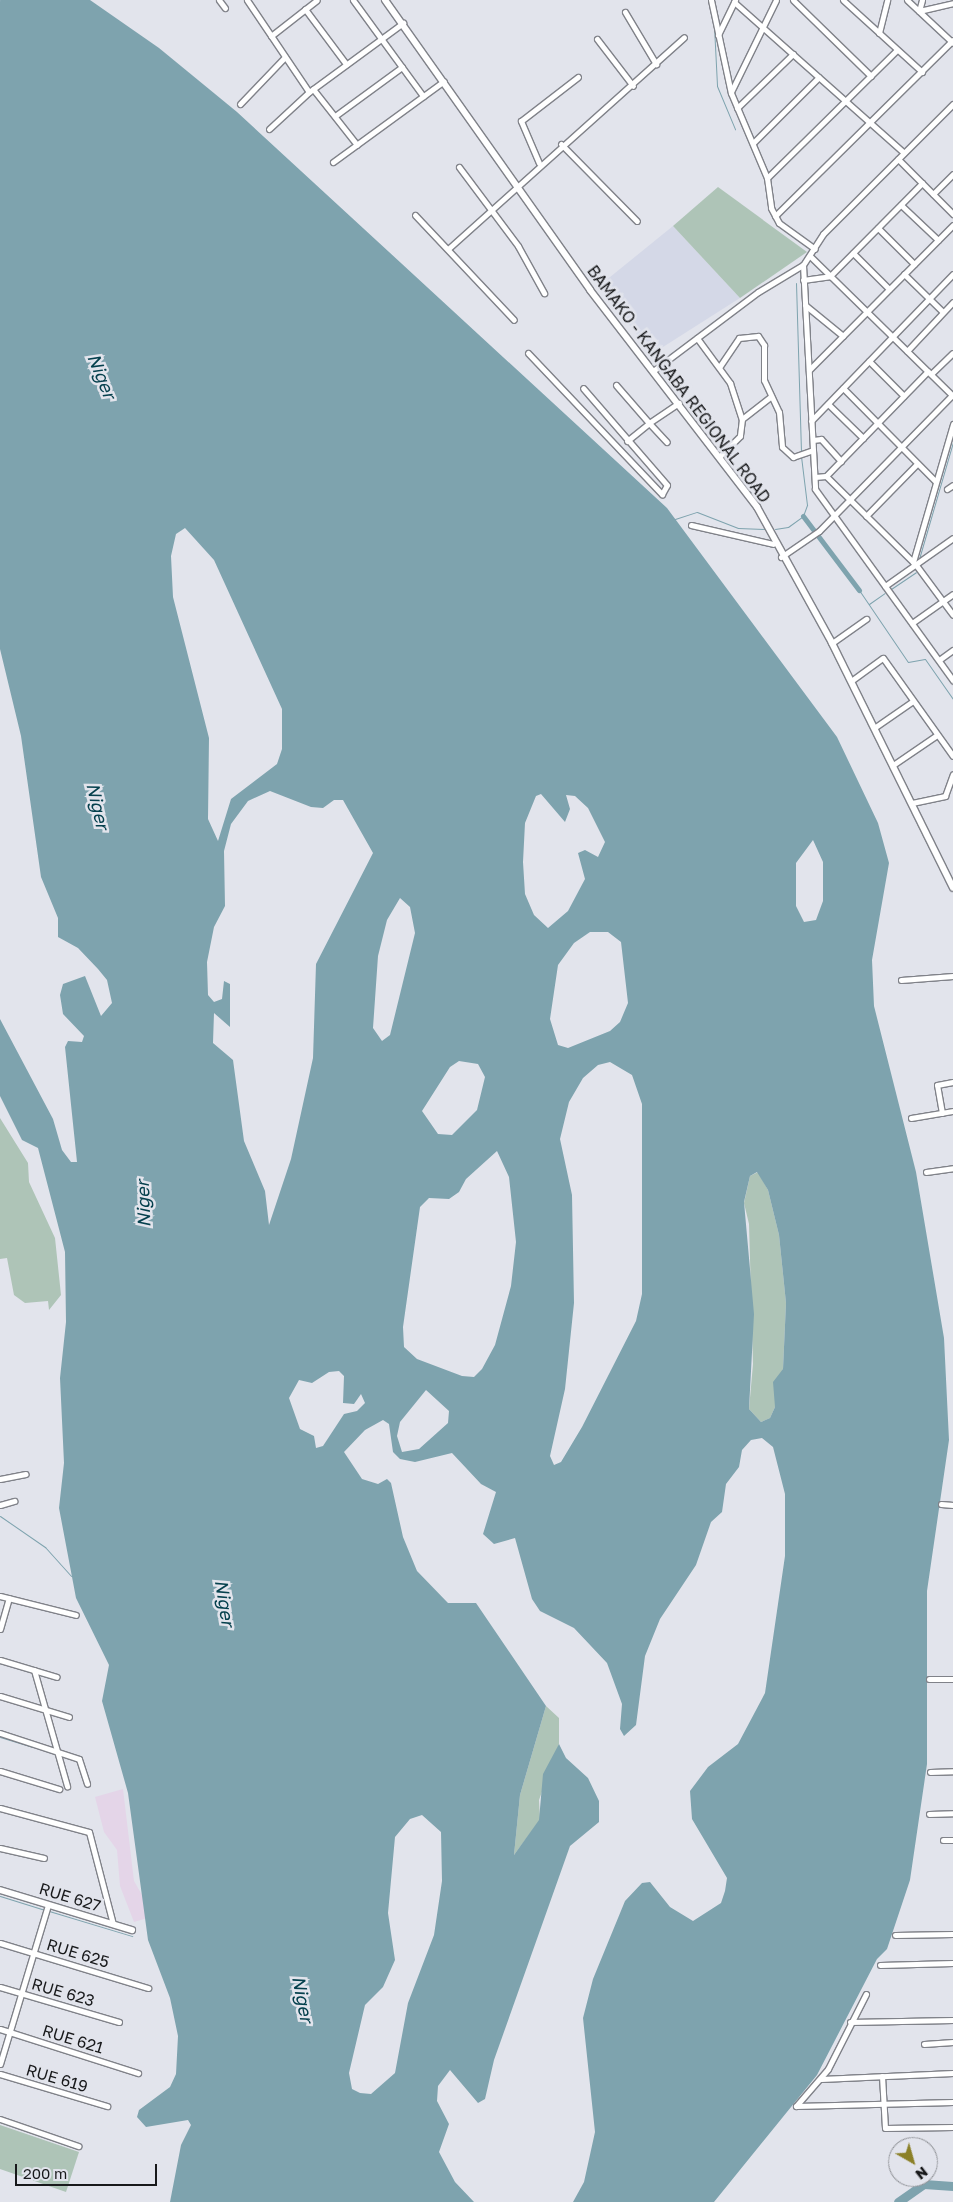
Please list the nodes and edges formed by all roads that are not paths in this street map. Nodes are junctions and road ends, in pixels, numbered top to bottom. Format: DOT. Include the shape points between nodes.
graph roads {
  1 [pos="218,0"];
  2 [pos="247,0"];
  3 [pos="317,0"];
  4 [pos="353,0"];
  5 [pos="386,0"];
  6 [pos="711,0"];
  7 [pos="776,0"];
  8 [pos="793,0"];
  9 [pos="886,0"];
  10 [pos="907,0"];
  11 [pos="922,0"];
  12 [pos="735,1"];
  13 [pos="846,1"];
  14 [pos="953,3"];
  15 [pos="225,8"];
  16 [pos="305,9"];
  17 [pos="919,11"];
  18 [pos="625,12"];
  19 [pos="403,23"];
  20 [pos="763,27"];
  21 [pos="879,33"];
  22 [pos="718,35"];
  23 [pos="271,36"];
  24 [pos="684,37"];
  25 [pos="381,39"];
  26 [pos="597,39"];
  27 [pos="952,41"];
  28 [pos="897,50"];
  29 [pos="793,54"];
  30 [pos="285,56"];
  31 [pos="346,64"];
  32 [pos="656,64"];
  33 [pos="402,67"];
  34 [pos="922,72"];
  35 [pos="871,76"];
  36 [pos="578,77"];
  37 [pos="819,77"];
  38 [pos="444,81"];
  39 [pos="633,86"];
  40 [pos="311,90"];
  41 [pos="731,93"];
  42 [pos="423,96"];
  43 [pos="846,101"];
  44 [pos="240,104"];
  45 [pos="953,104"];
  46 [pos="737,108"];
  47 [pos="335,116"];
  48 [pos="870,123"];
  49 [pos="269,129"];
  50 [pos="753,143"];
  51 [pos="562,144"];
  52 [pos="356,145"];
  53 [pos="904,153"];
  54 [pos="898,159"];
  55 [pos="333,162"];
  56 [pos="539,164"];
  57 [pos="459,167"];
  58 [pos="953,174"];
  59 [pos="767,178"];
  60 [pos="922,183"];
  61 [pos="516,188"];
  62 [pos="933,194"];
  63 [pos="901,205"];
  64 [pos="491,208"];
  65 [pos="953,214"];
  66 [pos="415,215"];
  67 [pos="775,216"];
  68 [pos="637,222"];
  69 [pos="953,225"];
  70 [pos="878,228"];
  71 [pos="938,240"];
  72 [pos="448,248"];
  73 [pos="815,249"];
  74 [pos="853,254"];
  75 [pos="811,257"];
  76 [pos="914,264"];
  77 [pos="803,265"];
  78 [pos="904,274"];
  79 [pos="953,274"];
  80 [pos="830,276"];
  81 [pos="803,280"];
  82 [pos="889,289"];
  83 [pos="544,293"];
  84 [pos="929,298"];
  85 [pos="953,302"];
  86 [pos="805,306"];
  87 [pos="867,312"];
  88 [pos="944,312"];
  89 [pos="514,320"];
  90 [pos="843,336"];
  91 [pos="892,337"];
  92 [pos="697,338"];
  93 [pos="907,351"];
  94 [pos="953,352"];
  95 [pos="528,353"];
  96 [pos="869,361"];
  97 [pos="720,366"];
  98 [pos="808,370"];
  99 [pos="653,371"];
  100 [pos="929,373"];
  101 [pos="616,385"];
  102 [pos="583,388"];
  103 [pos="843,388"];
  104 [pos="771,396"];
  105 [pos="904,396"];
  106 [pos="953,396"];
  107 [pos="679,403"];
  108 [pos="828,404"];
  109 [pos="742,419"];
  110 [pos="812,421"];
  111 [pos="649,423"];
  112 [pos="877,423"];
  113 [pos="953,424"];
  114 [pos="863,438"];
  115 [pos="813,440"];
  116 [pos="627,441"];
  117 [pos="667,442"];
  118 [pos="901,447"];
  119 [pos="812,450"];
  120 [pos="720,456"];
  121 [pos="841,460"];
  122 [pos="918,464"];
  123 [pos="826,476"];
  124 [pos="815,477"];
  125 [pos="936,482"];
  126 [pos="953,485"];
  127 [pos="947,489"];
  128 [pos="850,500"];
  129 [pos="834,516"];
  130 [pos="866,516"];
  131 [pos="691,525"];
  132 [pos="953,538"];
  133 [pos="773,544"];
  134 [pos="781,557"];
  135 [pos="915,563"];
  136 [pos="885,586"];
  137 [pos="953,594"];
  138 [pos="943,601"];
  139 [pos="953,615"];
  140 [pos="866,619"];
  141 [pos="912,623"];
  142 [pos="832,643"];
  143 [pos="953,650"];
  144 [pos="939,660"];
  145 [pos="953,680"];
  146 [pos="851,681"];
  147 [pos="913,701"];
  148 [pos="874,728"];
  149 [pos="938,735"];
  150 [pos="953,756"];
  151 [pos="893,765"];
  152 [pos="953,774"];
  153 [pos="912,803"];
  154 [pos="953,888"];
  155 [pos="953,976"];
  156 [pos="900,980"];
  157 [pos="953,1082"];
  158 [pos="953,1112"];
  159 [pos="942,1113"];
  160 [pos="911,1118"];
  161 [pos="953,1168"];
  162 [pos="926,1172"];
  163 [pos="26,1474"];
  164 [pos="0,1479"];
  165 [pos="14,1502"];
  166 [pos="0,1504"];
  167 [pos="941,1504"];
  168 [pos="953,1505"];
  169 [pos="0,1596"];
  170 [pos="9,1598"];
  171 [pos="76,1615"];
  172 [pos="0,1630"];
  173 [pos="0,1660"];
  174 [pos="34,1670"];
  175 [pos="58,1677"];
  176 [pos="929,1679"];
  177 [pos="953,1679"];
  178 [pos="0,1696"];
  179 [pos="47,1711"];
  180 [pos="69,1717"];
  181 [pos="0,1733"];
  182 [pos="60,1751"];
  183 [pos="0,1771"];
  184 [pos="953,1771"];
  185 [pos="930,1772"];
  186 [pos="87,1784"];
  187 [pos="67,1786"];
  188 [pos="59,1789"];
  189 [pos="0,1808"];
  190 [pos="953,1813"];
  191 [pos="929,1814"];
  192 [pos="942,1840"];
  193 [pos="953,1840"];
  194 [pos="1,1849"];
  195 [pos="44,1858"];
  196 [pos="0,1890"];
  197 [pos="48,1905"];
  198 [pos="113,1924"];
  199 [pos="132,1930"];
  200 [pos="953,1934"];
  201 [pos="896,1935"];
  202 [pos="0,1943"];
  203 [pos="34,1953"];
  204 [pos="953,1963"];
  205 [pos="880,1965"];
  206 [pos="0,1987"];
  207 [pos="148,1988"];
  208 [pos="22,1993"];
  209 [pos="866,1994"];
  210 [pos="953,2020"];
  211 [pos="119,2022"];
  212 [pos="850,2022"];
  213 [pos="0,2029"];
  214 [pos="10,2032"];
  215 [pos="953,2042"];
  216 [pos="924,2044"];
  217 [pos="0,2064"];
  218 [pos="138,2073"];
  219 [pos="953,2073"];
  220 [pos="0,2074"];
  221 [pos="882,2076"];
  222 [pos="821,2079"];
  223 [pos="953,2102"];
  224 [pos="884,2104"];
  225 [pos="107,2106"];
  226 [pos="0,2119"];
  227 [pos="953,2128"];
  228 [pos="78,2146"];
  1 -- 15 [label="street"];
  2 -- 23 [label="street"];
  3 -- 16 [label="street"];
  4 -- 25 [label="street"];
  5 -- 19 [label="street, BAMAKO - KANGABA REGIONAL ROAD"];
  6 -- 22 [label="street"];
  7 -- 20 [label="street"];
  8 -- 35 [label="street"];
  9 -- 21 [label="street"];
  10 -- 17 [label="street"];
  11 -- 17 [label="street"];
  12 -- 20 [label="street"];
  12 -- 22 [label="street"];
  13 -- 21 [label="street"];
  14 -- 17 [label="street"];
  16 -- 23 [label="street"];
  16 -- 31 [label="street"];
  17 -- 27 [label="street"];
  18 -- 32 [label="street"];
  19 -- 25 [label="street"];
  19 -- 38 [label="street, BAMAKO - KANGABA REGIONAL ROAD"];
  20 -- 29 [label="street"];
  20 -- 41 [label="street"];
  21 -- 28 [label="street"];
  22 -- 41 [label="street"];
  23 -- 30 [label="street"];
  24 -- 32 [label="street"];
  25 -- 31 [label="street"];
  25 -- 33 [label="street"];
  26 -- 39 [label="street"];
  27 -- 34 [label="street"];
  28 -- 34 [label="street"];
  28 -- 35 [label="street"];
  29 -- 37 [label="street"];
  29 -- 46 [label="street"];
  30 -- 40 [label="street"];
  30 -- 44 [label="street"];
  31 -- 40 [label="street"];
  32 -- 39 [label="street"];
  33 -- 42 [label="street"];
  33 -- 47 [label="street"];
  34 -- 48 [label="street"];
  35 -- 43 [label="street"];
  36 -- 56 [label="street" via="521,122"];
  37 -- 43 [label="street"];
  37 -- 50 [label="street"];
  38 -- 42 [label="street"];
  38 -- 61 [label="street, BAMAKO - KANGABA REGIONAL ROAD"];
  39 -- 51 [label="street"];
  40 -- 47 [label="street"];
  40 -- 49 [label="street"];
  41 -- 46 [label="street"];
  42 -- 52 [label="street"];
  43 -- 48 [label="street"];
  43 -- 59 [label="street"];
  45 -- 53 [label="street"];
  46 -- 50 [label="street"];
  47 -- 52 [label="street"];
  48 -- 53 [label="street"];
  48 -- 67 [label="street"];
  50 -- 59 [label="street"];
  51 -- 56 [label="street"];
  51 -- 68 [label="street"];
  52 -- 55 [label="street"];
  53 -- 54 [label="street"];
  54 -- 60 [label="street"];
  54 -- 73 [label="street" via="823,234"];
  56 -- 61 [label="street"];
  57 -- 64 [label="street"];
  58 -- 62 [label="street"];
  59 -- 67 [label="street"];
  60 -- 62 [label="street"];
  60 -- 63 [label="street"];
  61 -- 64 [label="street"];
  61 -- 99 [label="street, BAMAKO - KANGABA REGIONAL ROAD"];
  62 -- 65 [label="street"];
  63 -- 70 [label="street"];
  63 -- 71 [label="street"];
  64 -- 72 [label="street"];
  64 -- 83 [label="street"];
  66 -- 72 [label="street"];
  67 -- 73 [label="street"];
  69 -- 71 [label="street"];
  70 -- 74 [label="street"];
  70 -- 76 [label="street"];
  71 -- 76 [label="street"];
  72 -- 89 [label="street"];
  73 -- 75 [label="street"];
  74 -- 80 [label="street"];
  74 -- 82 [label="street"];
  75 -- 77 [label="street"];
  75 -- 80 [label="street"];
  76 -- 78 [label="street"];
  77 -- 81 [label="street"];
  77 -- 92 [label="street" via="758,292"];
  78 -- 82 [label="street"];
  78 -- 84 [label="street"];
  79 -- 84 [label="street"];
  80 -- 81 [label="street"];
  80 -- 87 [label="street"];
  81 -- 86 [label="street"];
  82 -- 87 [label="street"];
  84 -- 88 [label="street"];
  84 -- 91 [label="street"];
  85 -- 88 [label="street"];
  86 -- 90 [label="street" via="812,307"];
  86 -- 98 [label="street"];
  87 -- 90 [label="street"];
  87 -- 91 [label="street"];
  88 -- 93 [label="street"];
  90 -- 98 [label="street"];
  91 -- 93 [label="street"];
  91 -- 96 [label="street"];
  92 -- 97 [label="street"];
  92 -- 99 [label="street"];
  93 -- 100 [label="street"];
  94 -- 100 [label="street"];
  95 -- 116 [label="street" via="574,396 660,495 667,485"];
  96 -- 103 [label="street"];
  96 -- 105 [label="street"];
  97 -- 104 [label="street" via="739,338 758,336 764,345 764,380"];
  97 -- 109 [label="street"];
  98 -- 110 [label="street"];
  99 -- 107 [label="street, BAMAKO - KANGABA REGIONAL ROAD"];
  100 -- 105 [label="street"];
  100 -- 106 [label="street"];
  101 -- 111 [label="street"];
  102 -- 116 [label="street"];
  103 -- 108 [label="street"];
  103 -- 112 [label="street"];
  104 -- 109 [label="street"];
  104 -- 119 [label="street" via="779,412 782,447 796,457"];
  105 -- 112 [label="street"];
  106 -- 118 [label="street"];
  107 -- 111 [label="street"];
  107 -- 120 [label="street, BAMAKO - KANGABA REGIONAL ROAD"];
  108 -- 110 [label="street"];
  108 -- 114 [label="street"];
  109 -- 120 [label="street" via="740,436"];
  110 -- 115 [label="street"];
  111 -- 116 [label="street"];
  111 -- 117 [label="street"];
  112 -- 114 [label="street"];
  112 -- 118 [label="street"];
  113 -- 125 [label="street"];
  114 -- 121 [label="street"];
  115 -- 119 [label="street"];
  115 -- 121 [label="street" via="821,440"];
  118 -- 122 [label="street"];
  118 -- 128 [label="street"];
  119 -- 124 [label="street"];
  120 -- 133 [label="street, BAMAKO - KANGABA REGIONAL ROAD" via="766,522"];
  121 -- 123 [label="street"];
  122 -- 125 [label="street"];
  122 -- 130 [label="street"];
  123 -- 124 [label="street"];
  123 -- 128 [label="street"];
  124 -- 129 [label="street" via="816,489"];
  125 -- 135 [label="street"];
  126 -- 127 [label="street"];
  128 -- 129 [label="street"];
  128 -- 130 [label="street"];
  129 -- 134 [label="street"];
  129 -- 136 [label="street"];
  130 -- 135 [label="street"];
  131 -- 133 [label="street"];
  132 -- 135 [label="street"];
  133 -- 134 [label="street, BAMAKO - KANGABA REGIONAL ROAD"];
  134 -- 142 [label="street, BAMAKO - KANGABA REGIONAL ROAD"];
  135 -- 136 [label="street"];
  135 -- 138 [label="street"];
  136 -- 141 [label="street"];
  137 -- 138 [label="street"];
  138 -- 139 [label="street"];
  138 -- 141 [label="street"];
  140 -- 142 [label="street"];
  141 -- 144 [label="street"];
  142 -- 146 [label="street, BAMAKO - KANGABA REGIONAL ROAD"];
  143 -- 144 [label="street"];
  144 -- 145 [label="street"];
  146 -- 147 [label="street" via="883,658"];
  146 -- 148 [label="street, BAMAKO - KANGABA REGIONAL ROAD"];
  147 -- 148 [label="street"];
  147 -- 149 [label="street"];
  148 -- 151 [label="street, BAMAKO - KANGABA REGIONAL ROAD"];
  149 -- 150 [label="street"];
  149 -- 151 [label="street"];
  151 -- 153 [label="street, BAMAKO - KANGABA REGIONAL ROAD"];
  152 -- 153 [label="street" via="945,796"];
  153 -- 154 [label="street, BAMAKO - KANGABA REGIONAL ROAD"];
  155 -- 156 [label="street"];
  157 -- 159 [label="street" via="936,1085"];
  158 -- 159 [label="street"];
  159 -- 160 [label="street"];
  161 -- 162 [label="street"];
  163 -- 164 [label="street"];
  165 -- 166 [label="street"];
  167 -- 168 [label="street"];
  169 -- 170 [label="street"];
  170 -- 171 [label="street"];
  170 -- 172 [label="street"];
  173 -- 174 [label="street"];
  174 -- 175 [label="street"];
  174 -- 179 [label="street"];
  176 -- 177 [label="street"];
  178 -- 179 [label="street"];
  179 -- 180 [label="street"];
  179 -- 182 [label="street"];
  181 -- 182 [label="street"];
  182 -- 186 [label="street" via="79,1759"];
  182 -- 187 [label="street"];
  183 -- 188 [label="street"];
  184 -- 185 [label="street"];
  189 -- 198 [label="street" via="89,1832"];
  190 -- 191 [label="street"];
  192 -- 193 [label="street"];
  194 -- 195 [label="street"];
  196 -- 197 [label="street, RUE 627"];
  197 -- 198 [label="street, RUE 627"];
  197 -- 203 [label="street"];
  198 -- 199 [label="street, RUE 627"];
  200 -- 201 [label="street"];
  202 -- 203 [label="street, RUE 625"];
  203 -- 207 [label="street, RUE 625"];
  203 -- 208 [label="street"];
  204 -- 205 [label="street"];
  206 -- 208 [label="street, RUE 623"];
  208 -- 211 [label="street, RUE 623"];
  208 -- 214 [label="street"];
  209 -- 212 [label="street"];
  210 -- 212 [label="street"];
  212 -- 222 [label="street"];
  213 -- 214 [label="street, RUE 621"];
  214 -- 217 [label="street"];
  214 -- 218 [label="street, RUE 621"];
  215 -- 216 [label="street"];
  219 -- 221 [label="street"];
  220 -- 225 [label="street, RUE 619"];
  221 -- 222 [label="street"];
  221 -- 224 [label="street"];
  222 -- 224 [label="street" via="796,2106"];
  223 -- 224 [label="street"];
  224 -- 227 [label="street" via="885,2128"];
  226 -- 228 [label="street"];
}
